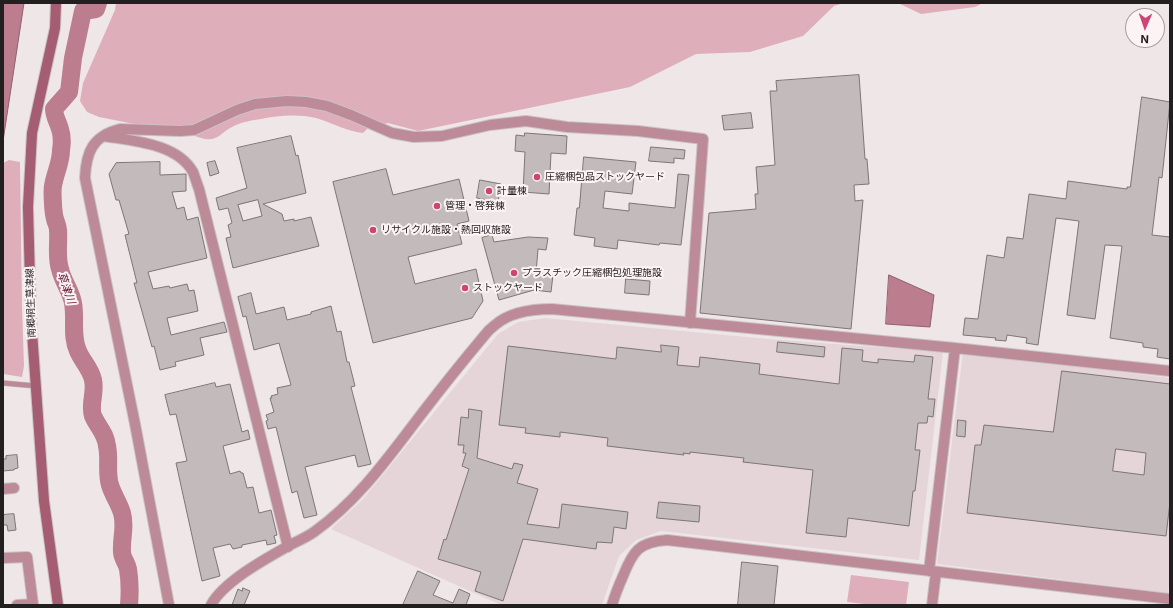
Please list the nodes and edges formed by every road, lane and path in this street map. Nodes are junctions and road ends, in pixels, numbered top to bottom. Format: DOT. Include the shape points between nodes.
graph roads {
  1 [pos="56,3"];
  2 [pos="104,136"];
  3 [pos="690,323"];
  4 [pos="955,348"];
  5 [pos="1170,371"];
  6 [pos="3,383"];
  7 [pos="36,386"];
  8 [pos="14,488"];
  9 [pos="3,489"];
  10 [pos="288,547"];
  11 [pos="3,558"];
  12 [pos="933,571"];
  13 [pos="1170,599"];
  14 [pos="17,605"];
  15 [pos="58,605"];
  16 [pos="170,605"];
  17 [pos="211,605"];
  18 [pos="612,605"];
  19 [pos="932,605"];
  1 -- 7 [label="main road, 南郷桐生草津線" via="55,28 32,133 28,206"];
  2 -- 3 [label="street" via="110,131 120,129 194,130 255,104 287,101 327,106 392,133 414,137 442,136 526,120 567,127 638,131 703,139"];
  2 -- 10 [label="street" via="160,147 177,155 192,172 199,189"];
  2 -- 16 [label="street" via="89,150 85,178"];
  3 -- 4 [label="street"];
  3 -- 10 [label="street" via="552,309 537,309 505,318 484,336 366,486 313,533"];
  4 -- 5 [label="street"];
  4 -- 12 [label="street"];
  6 -- 7 [label="lane"];
  7 -- 15 [label="main road, 南郷桐生草津線" via="44,501"];
  8 -- 9 [label="street"];
  10 -- 17 [label="street" via="235,578"];
  11 -- 14 [label="street" via="27,557 33,604"];
  12 -- 13 [label="street"];
  12 -- 18 [label="street" via="667,540 654,541 632,554"];
  12 -- 19 [label="street"];
}
